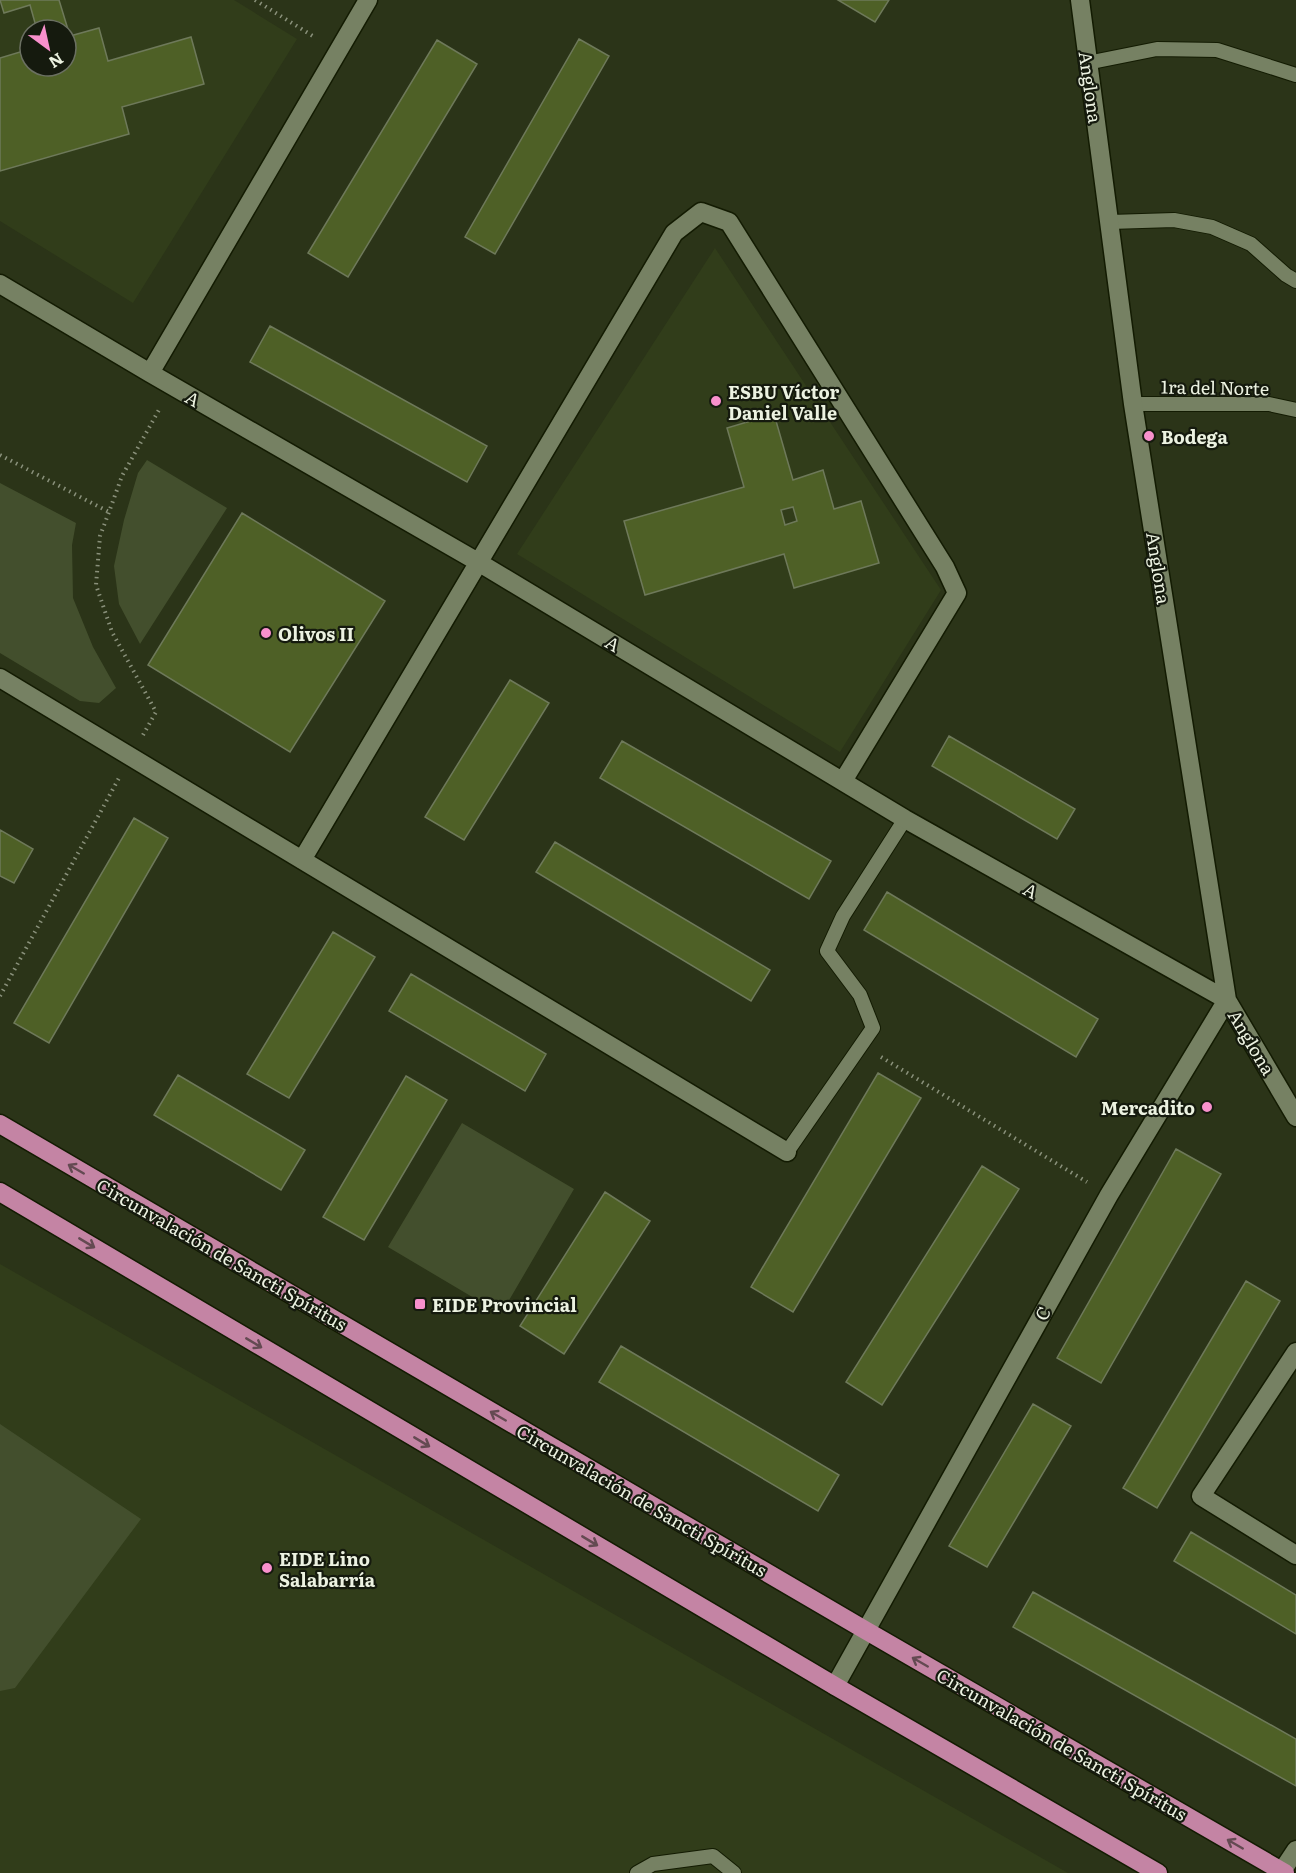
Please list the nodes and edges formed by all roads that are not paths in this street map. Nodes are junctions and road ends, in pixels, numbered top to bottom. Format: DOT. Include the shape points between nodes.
graph roads {
  1 [pos="368,0"];
  2 [pos="1080,0"];
  3 [pos="1087,63"];
  4 [pos="1296,75"];
  5 [pos="1110,222"];
  6 [pos="1296,281"];
  7 [pos="0,284"];
  8 [pos="150,373"];
  9 [pos="1134,404"];
  10 [pos="1296,410"];
  11 [pos="478,562"];
  12 [pos="0,678"];
  13 [pos="843,781"];
  14 [pos="905,819"];
  15 [pos="302,860"];
  16 [pos="1227,1000"];
  17 [pos="1296,1117"];
  18 [pos="0,1124"];
  19 [pos="787,1152"];
  20 [pos="0,1192"];
  21 [pos="1296,1352"];
  22 [pos="1296,1555"];
  23 [pos="865,1630"];
  24 [pos="835,1686"];
  25 [pos="1296,1850"];
  26 [pos="1284,1872"];
  27 [pos="638,1873"];
  28 [pos="734,1873"];
  29 [pos="1158,1873"];
  1 -- 8 [label="street"];
  2 -- 3 [label="street, Anglona"];
  3 -- 4 [label="lane" via="1156,49 1217,50"];
  3 -- 5 [label="street, Anglona"];
  5 -- 6 [label="lane" via="1174,220 1212,227 1251,244"];
  5 -- 9 [label="street, Anglona"];
  7 -- 8 [label="street, A"];
  8 -- 11 [label="street, A"];
  9 -- 10 [label="lane, 1ra del Norte" via="1269,404"];
  9 -- 16 [label="street, Anglona"];
  11 -- 13 [label="street, A"];
  11 -- 13 [label="street" via="674,233 701,212 729,222 945,567 957,593"];
  11 -- 15 [label="street"];
  12 -- 15 [label="street"];
  13 -- 14 [label="street, A"];
  14 -- 16 [label="street, A"];
  14 -- 19 [label="lane" via="843,916 827,951 860,995 873,1029"];
  15 -- 19 [label="street"];
  16 -- 17 [label="street, Anglona"];
  16 -- 23 [label="street, C" via="1109,1195"];
  23 -- 18 [label="highway, Circunvalación de Sancti Spíritus, one-way"];
  20 -- 24 [label="highway, one-way"];
  21 -- 22 [label="street" via="1201,1496"];
  23 -- 24 [label="street, C"];
  26 -- 23 [label="highway, Circunvalación de Sancti Spíritus, one-way"];
  24 -- 29 [label="highway"];
  25 -- 26 [label="street"];
  27 -- 28 [label="lane" via="653,1864 713,1856"];
}
